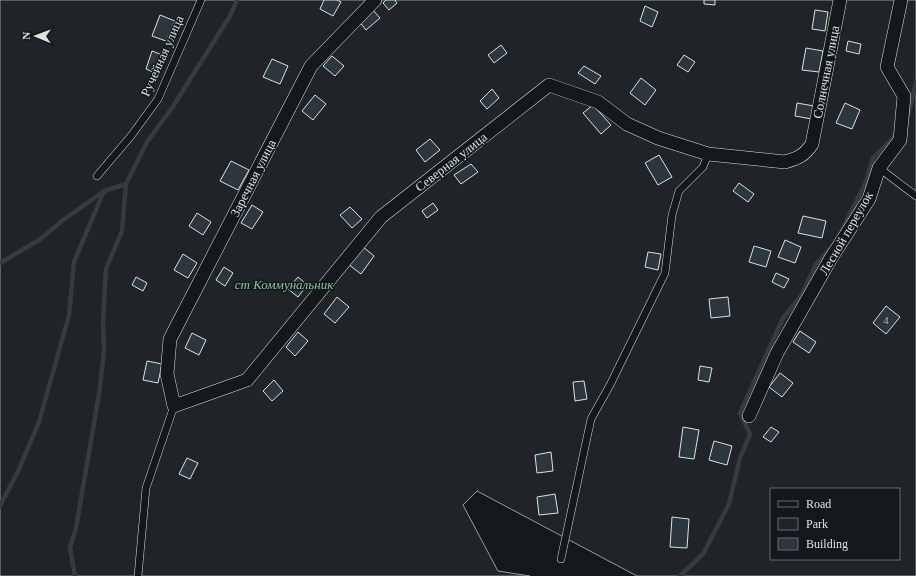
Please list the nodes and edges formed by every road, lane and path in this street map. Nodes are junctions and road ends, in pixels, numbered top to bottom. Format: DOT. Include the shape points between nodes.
graph roads {
  1 [pos="201,0"];
  2 [pos="375,0"];
  3 [pos="840,0"];
  4 [pos="901,0"];
  5 [pos="812,144"];
  6 [pos="708,154"];
  7 [pos="879,168"];
  8 [pos="97,176"];
  9 [pos="916,196"];
  10 [pos="174,406"];
  11 [pos="749,416"];
  12 [pos="561,559"];
  13 [pos="138,576"];
  1 -- 8 [label="lane, Ручейная улица" via="158,99"];
  2 -- 10 [label="street, Заречная улица" via="311,66 170,339 167,374"];
  3 -- 5 [label="street, Солнечная улица"];
  4 -- 7 [label="street, Лесной переулок" via="887,67 904,96 900,140"];
  5 -- 6 [label="street, Северная улица" via="797,158 785,162"];
  6 -- 10 [label="street, Северная улица" via="658,138 627,124 598,102 549,85 381,217 247,380"];
  6 -- 12 [label="lane" via="703,167 680,191 672,215 665,273 591,419"];
  7 -- 9 [label="lane"];
  7 -- 11 [label="street, Лесной переулок" via="868,199 776,353"];
  10 -- 13 [label="lane" via="146,488"];
}
